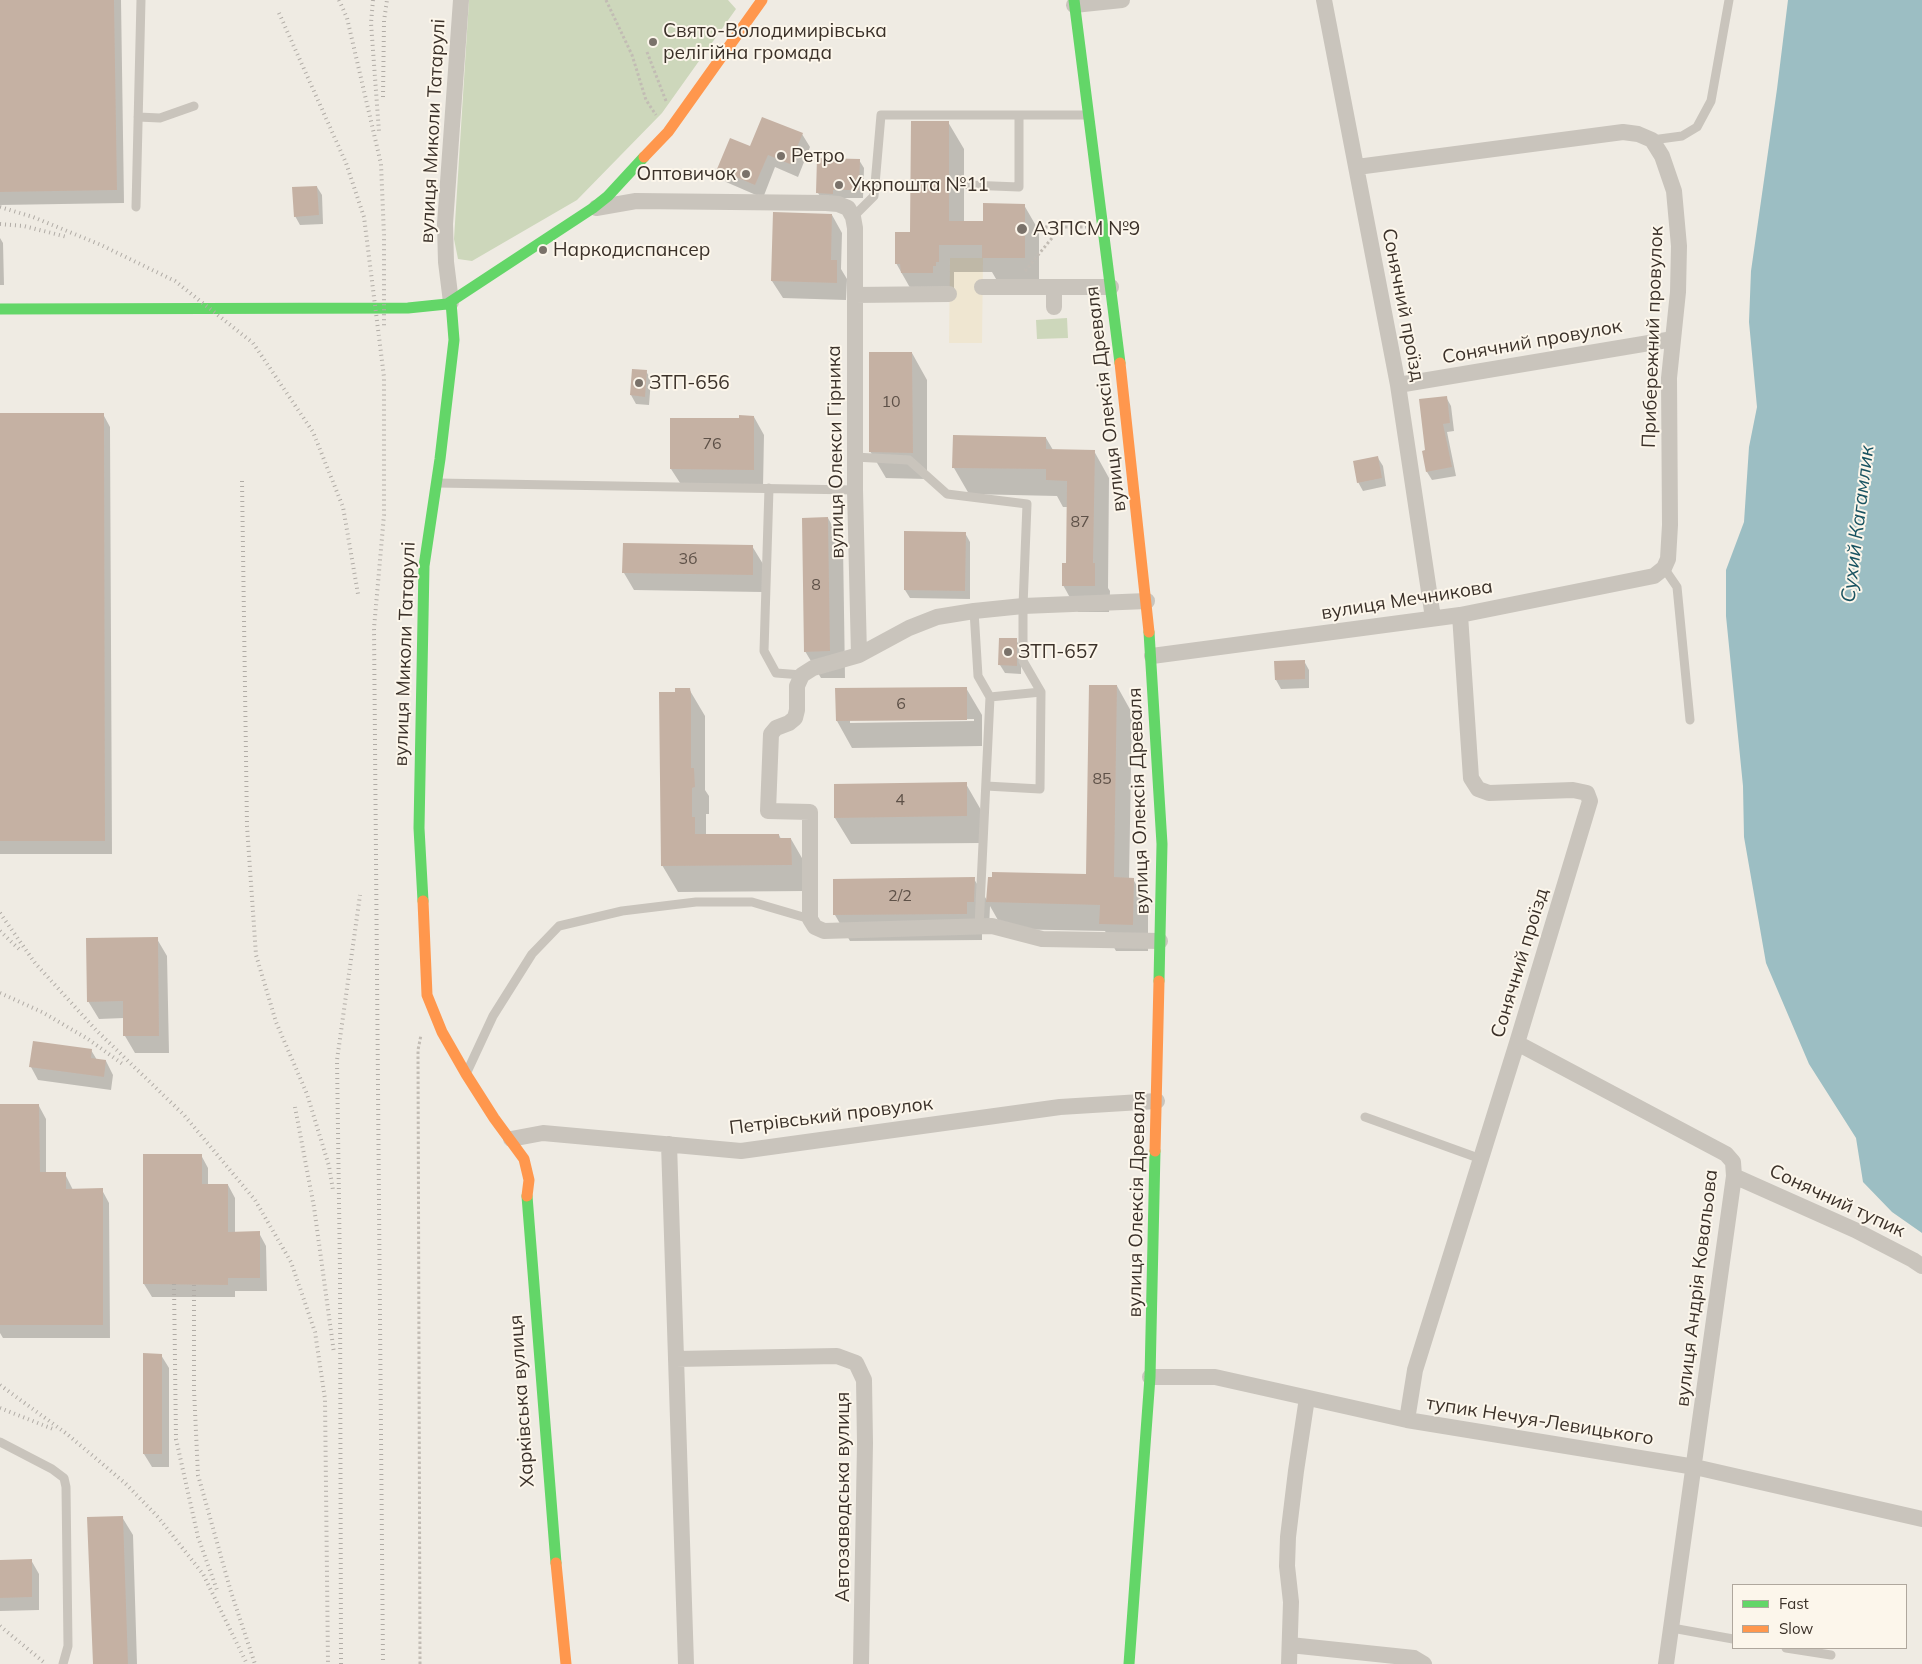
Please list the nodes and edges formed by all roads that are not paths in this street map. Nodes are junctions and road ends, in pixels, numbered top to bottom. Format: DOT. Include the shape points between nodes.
graph roads {
  1 [pos="141,0"];
  2 [pos="461,0"];
  3 [pos="762,0"];
  4 [pos="1122,0"];
  5 [pos="1324,0"];
  6 [pos="1729,0"];
  7 [pos="1074,2"];
  8 [pos="194,106"];
  9 [pos="1089,115"];
  10 [pos="1020,116"];
  11 [pos="138,117"];
  12 [pos="1652,140"];
  13 [pos="1357,167"];
  14 [pos="968,185"];
  15 [pos="136,207"];
  16 [pos="593,208"];
  17 [pos="853,217"];
  18 [pos="982,287"];
  19 [pos="1054,287"];
  20 [pos="1111,287"];
  21 [pos="950,294"];
  22 [pos="855,295"];
  23 [pos="451,302"];
  24 [pos="1054,306"];
  25 [pos="0,309"];
  26 [pos="1673,339"];
  27 [pos="1398,385"];
  28 [pos="855,457"];
  29 [pos="436,483"];
  30 [pos="769,488"];
  31 [pos="855,490"];
  32 [pos="1664,568"];
  33 [pos="1147,601"];
  34 [pos="1023,606"];
  35 [pos="974,611"];
  36 [pos="1460,615"];
  37 [pos="1433,618"];
  38 [pos="859,655"];
  39 [pos="1152,656"];
  40 [pos="802,675"];
  41 [pos="1041,692"];
  42 [pos="990,697"];
  43 [pos="1690,720"];
  44 [pos="986,786"];
  45 [pos="810,919"];
  46 [pos="979,927"];
  47 [pos="1160,941"];
  48 [pos="1517,1043"];
  49 [pos="466,1074"];
  50 [pos="1157,1101"];
  51 [pos="1365,1117"];
  52 [pos="511,1139"];
  53 [pos="669,1144"];
  54 [pos="1481,1159"];
  55 [pos="1734,1176"];
  56 [pos="1922,1266"];
  57 [pos="676,1359"];
  58 [pos="1150,1378"];
  59 [pos="1307,1398"];
  60 [pos="1407,1420"];
  61 [pos="0,1442"];
  62 [pos="1695,1467"];
  63 [pos="1922,1519"];
  64 [pos="1672,1628"];
  65 [pos="1732,1639"];
  66 [pos="1290,1645"];
  67 [pos="1792,1649"];
  68 [pos="1831,1656"];
  69 [pos="63,1664"];
  70 [pos="566,1664"];
  71 [pos="686,1664"];
  72 [pos="862,1664"];
  73 [pos="1129,1664"];
  74 [pos="1289,1664"];
  75 [pos="1424,1664"];
  76 [pos="1666,1664"];
  1 -- 11 [label="lane"];
  2 -- 23 [label="street, вулиця Миколи Татарулі" via="445,224"];
  3 -- 16 [label="street" via="671,128"];
  4 -- 7 [label="street"];
  5 -- 13 [label="street, Сонячний проїзд"];
  6 -- 12 [label="lane" via="1710,101 1697,127 1682,136"];
  7 -- 9 [label="street, вулиця Олексія Древаля"];
  8 -- 11 [label="lane" via="160,118"];
  9 -- 10 [label="lane"];
  9 -- 20 [label="street, вулиця Олексія Древаля"];
  10 -- 14 [label="lane" via="1019,187"];
  10 -- 17 [label="lane" via="881,115 874,196"];
  11 -- 15 [label="lane"];
  12 -- 13 [label="street" via="1624,132"];
  12 -- 26 [label="street, Прибережний провулок" via="1662,156 1674,191 1679,246"];
  13 -- 27 [label="street, Сонячний проїзд"];
  16 -- 17 [label="street" via="636,202 826,203 848,208"];
  16 -- 23 [label="street"];
  17 -- 22 [label="street, вулиця Олекси Гірника"];
  18 -- 19 [label="street"];
  19 -- 20 [label="street"];
  19 -- 24 [label="street"];
  20 -- 33 [label="street, вулиця Олексія Древаля"];
  21 -- 22 [label="street"];
  22 -- 28 [label="street, вулиця Олекси Гірника"];
  23 -- 25 [label="street" via="442,306 408,308"];
  23 -- 29 [label="street, вулиця Миколи Татарулі" via="454,340"];
  26 -- 27 [label="street, Сонячний провулок"];
  26 -- 32 [label="street, Прибережний провулок" via="1669,378 1669,546"];
  27 -- 37 [label="street, Сонячний проїзд"];
  28 -- 31 [label="street, вулиця Олекси Гірника"];
  28 -- 34 [label="lane" via="909,460 947,494 1027,504"];
  29 -- 30 [label="lane"];
  29 -- 49 [label="street, вулиця Миколи Татарулі" via="424,566 419,828 424,954 427,995 442,1032"];
  30 -- 31 [label="lane"];
  30 -- 40 [label="lane" via="764,651 776,673"];
  31 -- 38 [label="street, вулиця Олекси Гірника"];
  32 -- 36 [label="street, вулиця Мечникова" via="1654,576"];
  32 -- 43 [label="lane" via="1677,587"];
  33 -- 34 [label="street"];
  33 -- 39 [label="street, вулиця Олексія Древаля"];
  34 -- 35 [label="street"];
  34 -- 41 [label="lane" via="1023,661"];
  35 -- 38 [label="street" via="937,617"];
  35 -- 42 [label="lane" via="978,676"];
  36 -- 37 [label="street, вулиця Мечникова"];
  36 -- 48 [label="street, Сонячний проїзд" via="1471,778 1478,789 1489,793 1573,790 1587,793 1590,802"];
  37 -- 39 [label="street, вулиця Мечникова"];
  38 -- 40 [label="street" via="813,668"];
  39 -- 47 [label="street, вулиця Олексія Древаля" via="1162,844"];
  40 -- 45 [label="street" via="797,686 795,718 771,734 768,811 810,812"];
  41 -- 42 [label="lane"];
  41 -- 44 [label="lane" via="1040,789"];
  42 -- 44 [label="lane"];
  44 -- 46 [label="lane"];
  45 -- 46 [label="street" via="815,927 824,931"];
  45 -- 49 [label="lane" via="752,902 696,902 622,911 559,926 522,969 493,1016"];
  46 -- 47 [label="street" via="992,926 1042,939"];
  47 -- 50 [label="street, вулиця Олексія Древаля"];
  48 -- 54 [label="street, Сонячний проїзд"];
  48 -- 55 [label="street, вулиця Андрія Ковальова" via="1726,1154 1733,1162"];
  49 -- 52 [label="street, вулиця Миколи Татарулі"];
  50 -- 53 [label="street, Петрівський провулок" via="1060,1107 741,1151"];
  50 -- 58 [label="street, вулиця Олексія Древаля"];
  51 -- 54 [label="lane"];
  52 -- 53 [label="street, Петрівський провулок" via="543,1133"];
  52 -- 70 [label="street, Харківська вулиця" via="524,1159 528,1180 548,1486"];
  53 -- 57 [label="street"];
  54 -- 60 [label="street, Сонячний проїзд" via="1415,1370"];
  55 -- 56 [label="street, Сонячний тупик" via="1855,1230"];
  55 -- 62 [label="street, вулиця Андрія Ковальова"];
  57 -- 71 [label="street"];
  57 -- 72 [label="street, Автозаводська вулиця" via="837,1356 856,1363 864,1380"];
  58 -- 59 [label="street, тупик Нечуя-Левицького" via="1215,1378"];
  58 -- 73 [label="street, вулиця Олексія Древаля"];
  59 -- 60 [label="street, тупик Нечуя-Левицького"];
  59 -- 66 [label="street" via="1288,1537"];
  60 -- 62 [label="street, тупик Нечуя-Левицького"];
  61 -- 69 [label="lane" via="64,1478 68,1646"];
  62 -- 63 [label="street, тупик Нечуя-Левицького"];
  62 -- 64 [label="street, вулиця Андрія Ковальова"];
  64 -- 65 [label="lane"];
  64 -- 76 [label="street, вулиця Андрія Ковальова"];
  66 -- 74 [label="street"];
  66 -- 75 [label="street" via="1414,1658"];
  67 -- 68 [label="lane"];
}
